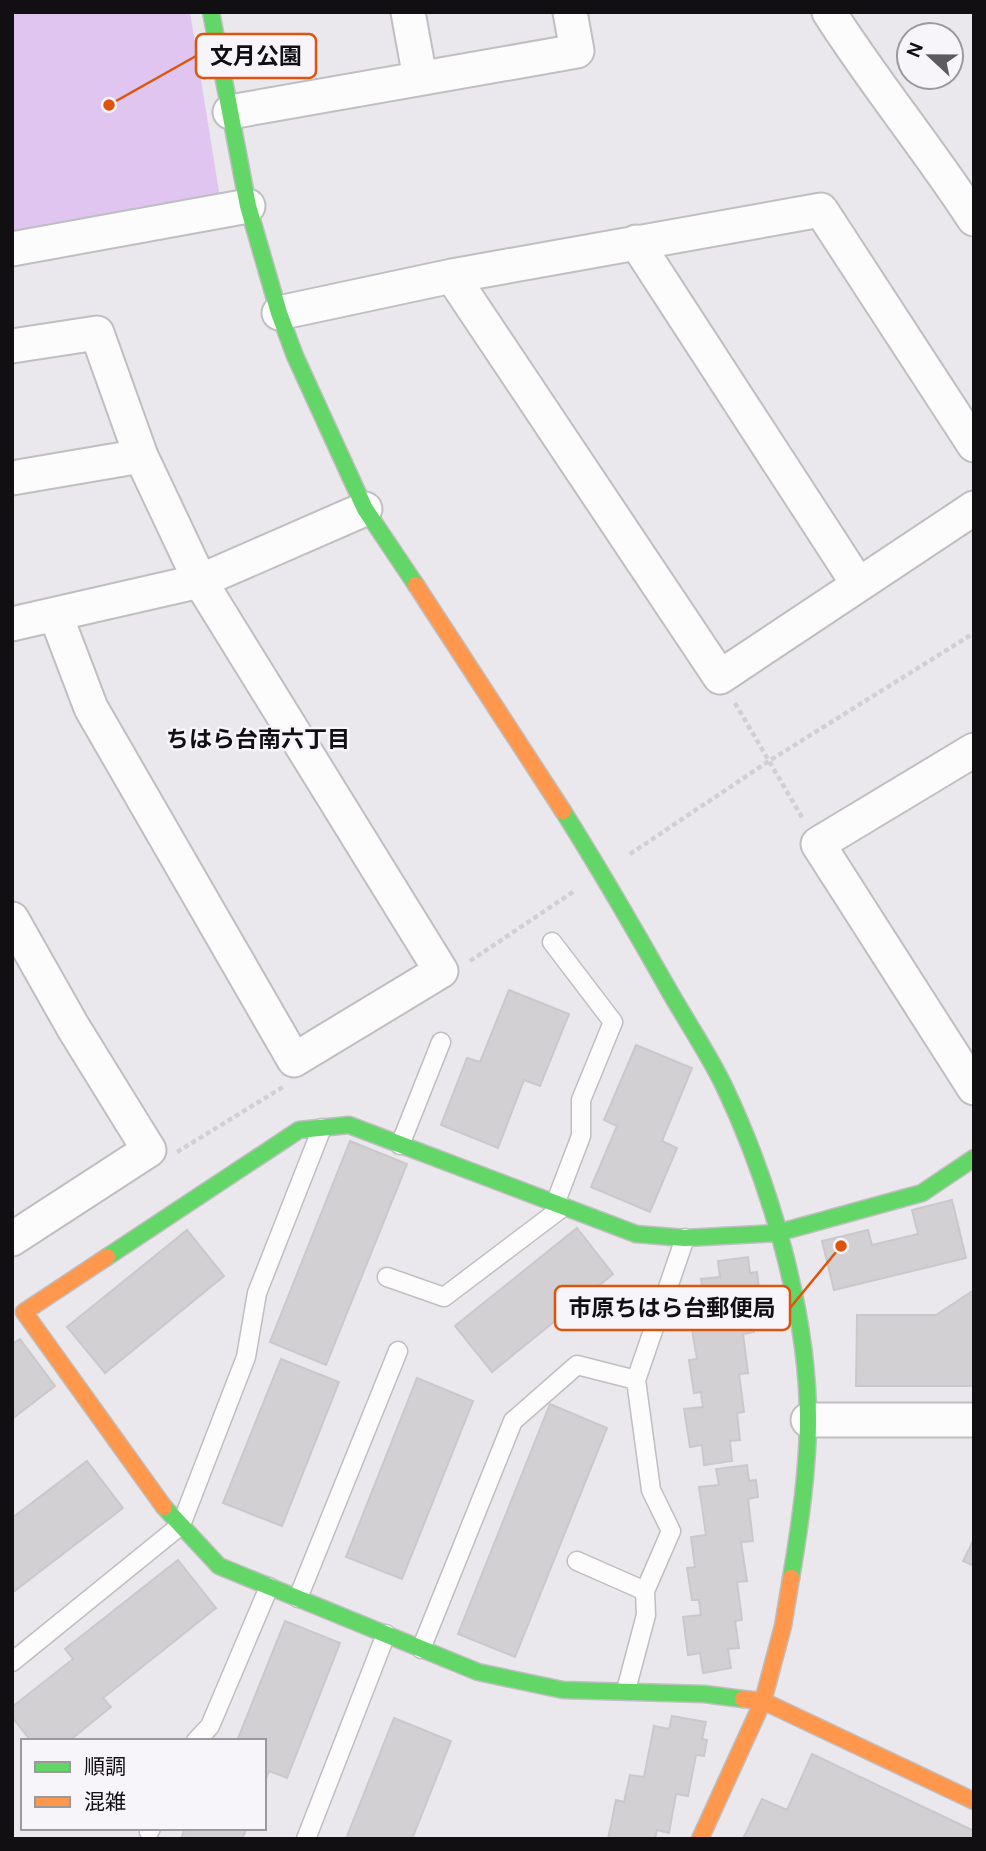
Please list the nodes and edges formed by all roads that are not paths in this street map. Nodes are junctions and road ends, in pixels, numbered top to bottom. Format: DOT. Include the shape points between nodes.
graph roads {
  1 [pos="211,12"];
  2 [pos="408,12"];
  3 [pos="570,12"];
  4 [pos="829,12"];
  5 [pos="420,78"];
  6 [pos="230,112"];
  7 [pos="248,206"];
  8 [pos="974,219"];
  9 [pos="636,242"];
  10 [pos="12,249"];
  11 [pos="452,276"];
  12 [pos="279,313"];
  13 [pos="12,346"];
  14 [pos="974,445"];
  15 [pos="141,456"];
  16 [pos="12,478"];
  17 [pos="974,508"];
  18 [pos="365,509"];
  19 [pos="200,581"];
  20 [pos="858,584"];
  21 [pos="56,616"];
  22 [pos="12,625"];
  23 [pos="972,754"];
  24 [pos="12,919"];
  25 [pos="552,942"];
  26 [pos="441,1042"];
  27 [pos="974,1088"];
  28 [pos="322,1128"];
  29 [pos="400,1145"];
  30 [pos="974,1158"];
  31 [pos="559,1205"];
  32 [pos="777,1233"];
  33 [pos="685,1238"];
  34 [pos="12,1239"];
  35 [pos="387,1277"];
  36 [pos="18,1317"];
  37 [pos="398,1351"];
  38 [pos="636,1380"];
  39 [pos="808,1420"];
  40 [pos="974,1420"];
  41 [pos="181,1525"];
  42 [pos="577,1561"];
  43 [pos="269,1587"];
  44 [pos="645,1591"];
  45 [pos="298,1598"];
  46 [pos="386,1634"];
  47 [pos="421,1649"];
  48 [pos="12,1662"];
  49 [pos="626,1690"];
  50 [pos="763,1701"];
  51 [pos="198,1739"];
  52 [pos="974,1801"];
  53 [pos="306,1839"];
  54 [pos="701,1839"];
  1 -- 6 [label="street"];
  2 -- 5 [label="street"];
  3 -- 5 [label="street" via="577,51"];
  4 -- 8 [label="street"];
  5 -- 6 [label="street"];
  6 -- 7 [label="street"];
  7 -- 10 [label="street"];
  7 -- 12 [label="street"];
  9 -- 11 [label="street"];
  9 -- 14 [label="street" via="821,210"];
  9 -- 20 [label="street"];
  11 -- 12 [label="street"];
  11 -- 20 [label="street" via="720,677"];
  12 -- 18 [label="street"];
  13 -- 15 [label="street" via="97,333"];
  15 -- 16 [label="street"];
  15 -- 19 [label="street"];
  17 -- 20 [label="street"];
  18 -- 19 [label="street"];
  18 -- 32 [label="street" via="602,873 724,1086"];
  19 -- 21 [label="street"];
  19 -- 21 [label="street" via="441,971 294,1060 91,708"];
  21 -- 22 [label="street"];
  23 -- 27 [label="street" via="818,844"];
  24 -- 34 [label="street" via="149,1150"];
  25 -- 31 [label="lane" via="613,1022 581,1100 581,1136"];
  26 -- 29 [label="lane"];
  28 -- 29 [label="street" via="349,1125"];
  28 -- 36 [label="street" via="299,1130"];
  28 -- 41 [label="lane" via="257,1293 246,1357"];
  29 -- 31 [label="street"];
  30 -- 32 [label="street" via="922,1193"];
  31 -- 33 [label="street" via="636,1234"];
  31 -- 35 [label="lane" via="444,1297"];
  32 -- 33 [label="street"];
  32 -- 39 [label="street" via="791,1276 804,1353"];
  33 -- 38 [label="lane"];
  36 -- 41 [label="street"];
  37 -- 45 [label="lane"];
  38 -- 44 [label="lane" via="651,1490 671,1531"];
  38 -- 47 [label="lane" via="577,1365 513,1421"];
  39 -- 40 [label="street"];
  39 -- 50 [label="street" via="800,1523 783,1626"];
  41 -- 43 [label="street" via="219,1566"];
  41 -- 48 [label="lane"];
  42 -- 44 [label="lane"];
  43 -- 45 [label="street"];
  43 -- 51 [label="lane" via="210,1726"];
  44 -- 49 [label="lane" via="646,1615"];
  45 -- 46 [label="street"];
  46 -- 47 [label="street"];
  46 -- 53 [label="lane"];
  47 -- 49 [label="street" via="478,1672 563,1690"];
  49 -- 50 [label="street"];
  50 -- 52 [label="street"];
  50 -- 54 [label="street"];
}
